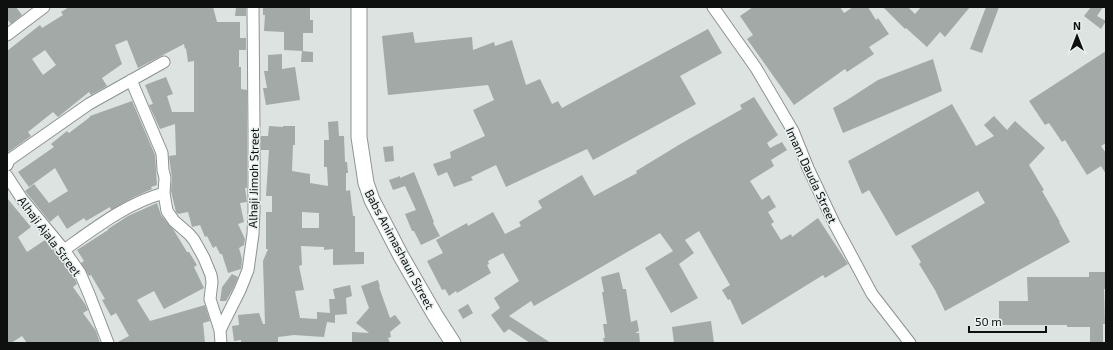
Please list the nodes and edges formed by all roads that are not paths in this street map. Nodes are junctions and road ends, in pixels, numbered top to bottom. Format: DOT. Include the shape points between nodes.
graph roads {
  1 [pos="44,7"];
  2 [pos="253,7"];
  3 [pos="350,7"];
  4 [pos="359,7"];
  5 [pos="713,7"];
  6 [pos="7,35"];
  7 [pos="354,48"];
  8 [pos="164,62"];
  9 [pos="131,80"];
  10 [pos="7,165"];
  11 [pos="7,176"];
  12 [pos="164,193"];
  13 [pos="64,250"];
  14 [pos="220,330"];
  15 [pos="108,343"];
  16 [pos="221,343"];
  17 [pos="442,343"];
  18 [pos="453,343"];
  19 [pos="910,343"];
  1 -- 6 [label="street"];
  2 -- 14 [label="street, Alhaji Jimoh Street" via="253,234 248,270"];
  3 -- 7 [label="main road, Babs Animashaun Street"];
  4 -- 7 [label="main road, Babs Animashaun Street"];
  5 -- 19 [label="street, Imam Dauda Street" via="756,68 793,131 835,225 872,294"];
  7 -- 17 [label="main road, Babs Animashaun Street" via="351,142 357,185 386,246"];
  7 -- 18 [label="main road, Babs Animashaun Street" via="359,137 366,183 401,256"];
  8 -- 9 [label="street"];
  9 -- 10 [label="street" via="89,104 8,160"];
  9 -- 12 [label="street" via="162,153"];
  11 -- 13 [label="street, Alhaji Ajala Street" via="22,199"];
  12 -- 13 [label="street" via="130,207 97,226"];
  12 -- 14 [label="street" via="167,211 189,234 211,275 210,299"];
  13 -- 15 [label="street, Alhaji Ajala Street" via="80,273"];
  14 -- 16 [label="street"];
}
